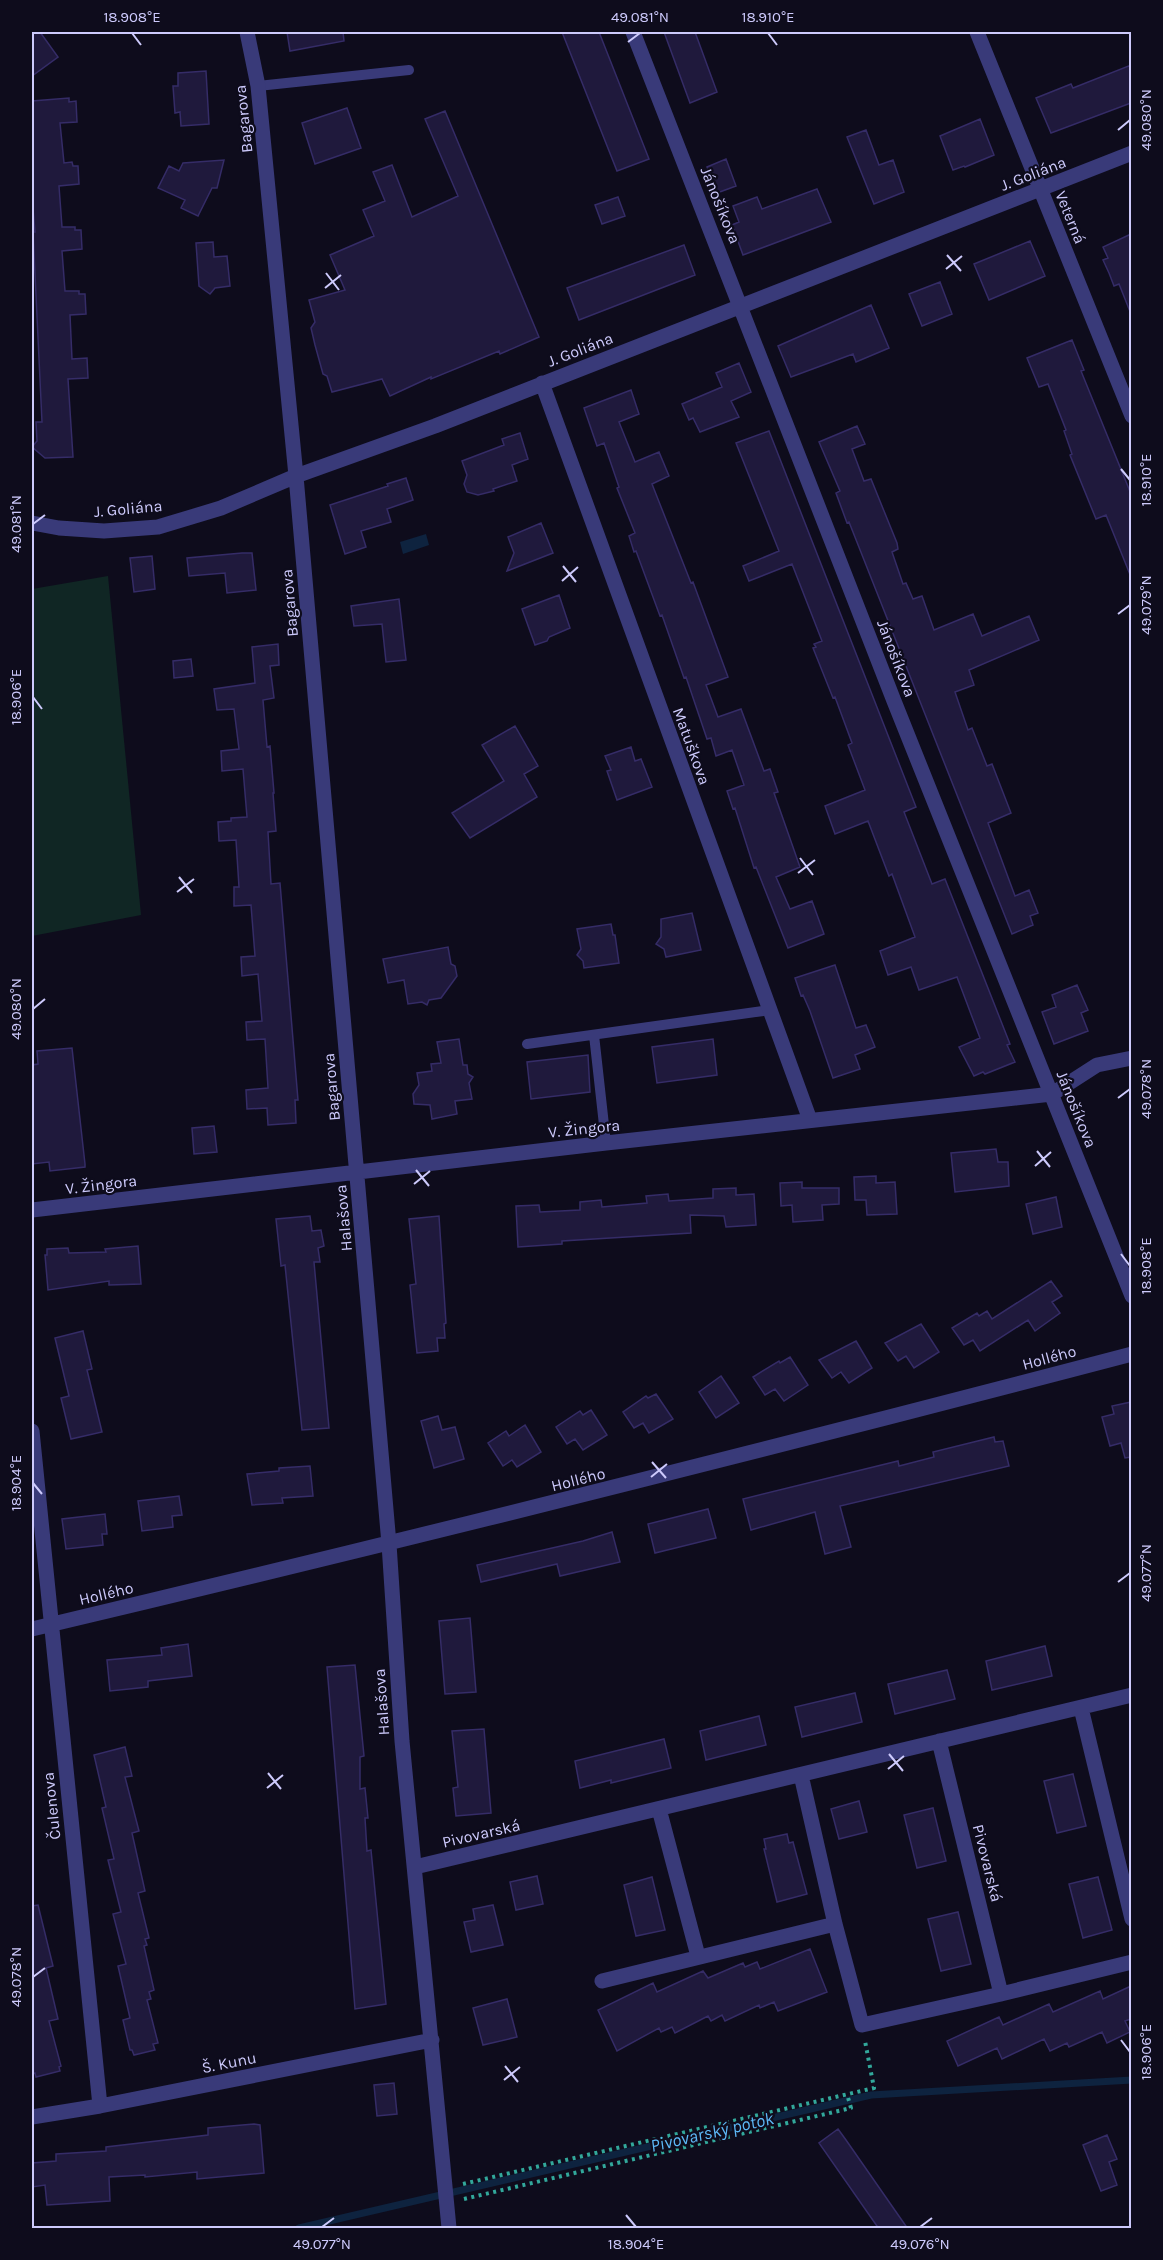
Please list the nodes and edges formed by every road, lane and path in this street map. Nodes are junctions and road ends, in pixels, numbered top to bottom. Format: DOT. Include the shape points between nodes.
graph roads {
  1 [pos="247,32"];
  2 [pos="633,32"];
  3 [pos="976,32"];
  4 [pos="409,70"];
  5 [pos="258,86"];
  6 [pos="1131,153"];
  7 [pos="1040,189"];
  8 [pos="741,306"];
  9 [pos="542,383"];
  10 [pos="1131,416"];
  11 [pos="296,476"];
  12 [pos="32,523"];
  13 [pos="770,1010"];
  14 [pos="594,1035"];
  15 [pos="527,1044"];
  16 [pos="1131,1058"];
  17 [pos="1052,1094"];
  18 [pos="810,1120"];
  19 [pos="606,1143"];
  20 [pos="357,1172"];
  21 [pos="32,1210"];
  22 [pos="1131,1296"];
  23 [pos="1131,1354"];
  24 [pos="32,1431"];
  25 [pos="389,1544"];
  26 [pos="51,1625"];
  27 [pos="32,1629"];
  28 [pos="1131,1695"];
  29 [pos="1081,1708"];
  30 [pos="939,1741"];
  31 [pos="801,1775"];
  32 [pos="659,1809"];
  33 [pos="416,1867"];
  34 [pos="1131,1918"];
  35 [pos="835,1924"];
  36 [pos="698,1956"];
  37 [pos="1131,1962"];
  38 [pos="602,1981"];
  39 [pos="1001,1994"];
  40 [pos="862,2025"];
  41 [pos="432,2040"];
  42 [pos="847,2094"];
  43 [pos="100,2106"];
  44 [pos="32,2116"];
  45 [pos="446,2195"];
  46 [pos="449,2229"];
  1 -- 5 [label="street, Bagarova"];
  2 -- 8 [label="street, Jánošíkova"];
  3 -- 7 [label="street, Veterná"];
  4 -- 5 [label="lane"];
  5 -- 11 [label="street, Bagarova"];
  6 -- 7 [label="street, J. Goliána"];
  7 -- 8 [label="street, J. Goliána"];
  7 -- 10 [label="street, Veterná"];
  8 -- 9 [label="street, J. Goliána"];
  8 -- 17 [label="street, Jánošíkova"];
  9 -- 11 [label="street, J. Goliána"];
  9 -- 13 [label="street, Matuškova"];
  11 -- 12 [label="street, J. Goliána" via="221,508 158,527 104,531"];
  11 -- 20 [label="street, Bagarova"];
  13 -- 14 [label="lane"];
  13 -- 18 [label="street, Matuškova"];
  14 -- 15 [label="lane"];
  14 -- 19 [label="lane"];
  16 -- 17 [label="street, V. Žingora" via="1097,1065"];
  17 -- 18 [label="street, V. Žingora"];
  17 -- 22 [label="street, Jánošíkova"];
  18 -- 19 [label="street, V. Žingora"];
  19 -- 20 [label="street, V. Žingora"];
  20 -- 21 [label="street, V. Žingora"];
  20 -- 25 [label="street, Halašova"];
  23 -- 25 [label="street, Hollého"];
  24 -- 26 [label="street, Čulenova"];
  25 -- 26 [label="street, Hollého"];
  25 -- 33 [label="street, Halašova" via="402,1741"];
  26 -- 27 [label="street, Hollého"];
  26 -- 43 [label="street, Čulenova"];
  28 -- 29 [label="street, Pivovarská"];
  29 -- 30 [label="street, Pivovarská"];
  29 -- 34 [label="street"];
  30 -- 31 [label="street, Pivovarská"];
  30 -- 39 [label="street, Pivovarská"];
  31 -- 32 [label="street, Pivovarská"];
  31 -- 35 [label="street"];
  32 -- 33 [label="street, Pivovarská"];
  32 -- 36 [label="street"];
  33 -- 41 [label="street, Halašova"];
  35 -- 36 [label="street"];
  35 -- 40 [label="street"];
  36 -- 38 [label="street"];
  37 -- 39 [label="street"];
  39 -- 40 [label="street"];
  40 -- 42 [label="path" via="874,2088"];
  41 -- 43 [label="street, Š. Kunu"];
  41 -- 45 [label="street, Halašova"];
  42 -- 45 [label="path"];
  42 -- 45 [label="path" via="851,2108"];
  43 -- 44 [label="street, Š. Kunu"];
  45 -- 46 [label="street, Halašova"];
}
